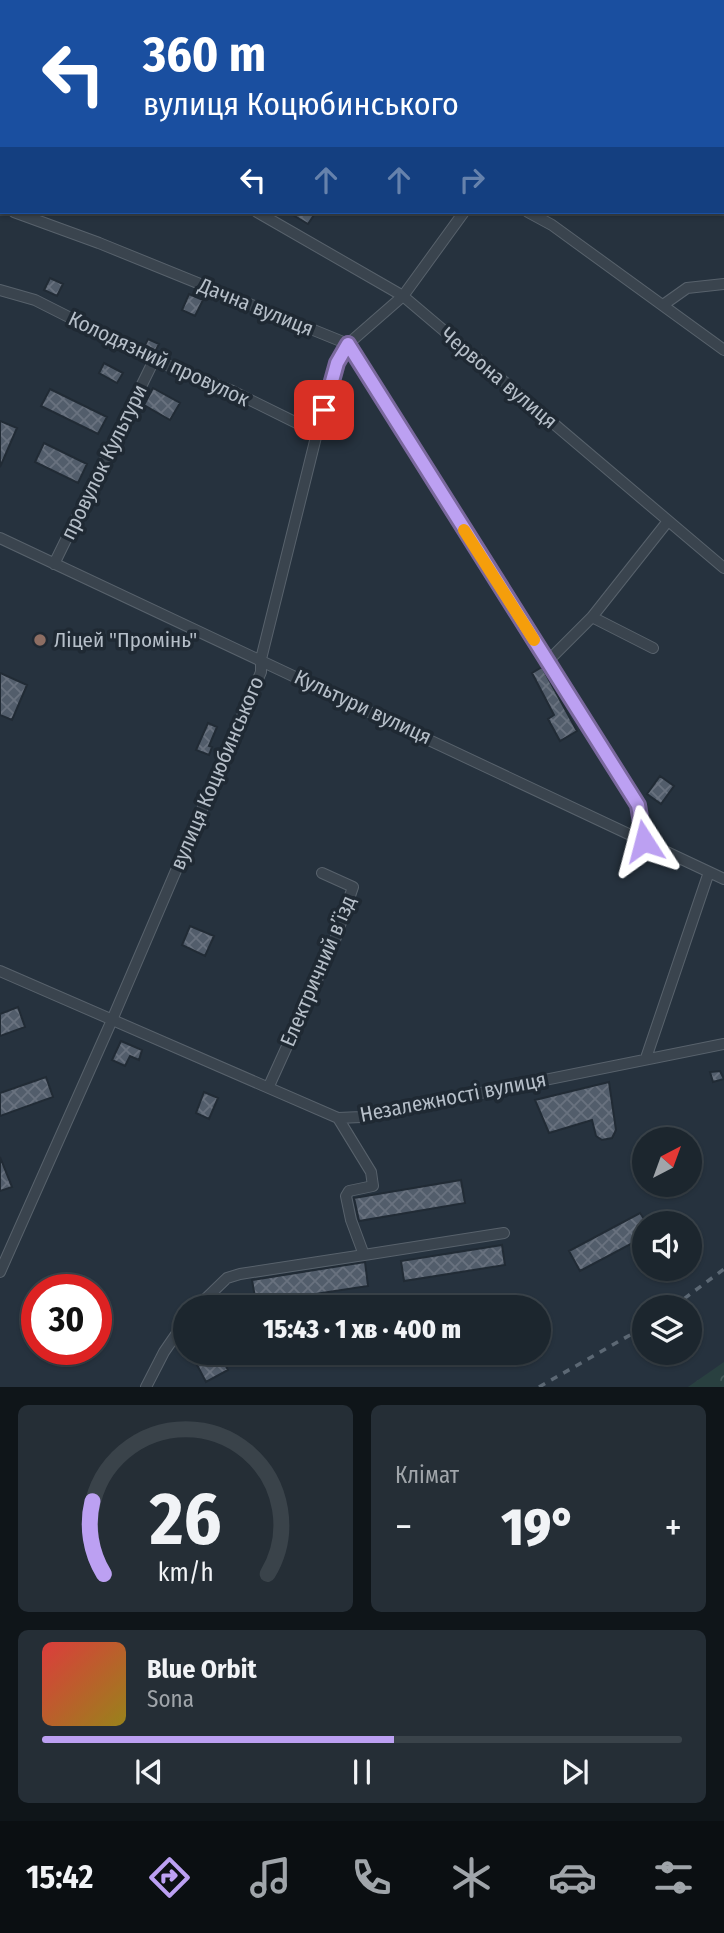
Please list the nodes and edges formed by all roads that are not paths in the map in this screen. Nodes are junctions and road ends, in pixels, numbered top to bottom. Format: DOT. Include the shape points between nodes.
graph roads {
  1 [pos="19,214"];
  2 [pos="260,214"];
  3 [pos="463,214"];
  4 [pos="532,214"];
  5 [pos="724,284"];
  6 [pos="0,290"];
  7 [pos="403,296"];
  8 [pos="663,305"];
  9 [pos="348,344"];
  10 [pos="724,350"];
  11 [pos="154,360"];
  12 [pos="317,433"];
  13 [pos="668,521"];
  14 [pos="0,538"];
  15 [pos="54,564"];
  16 [pos="724,568"];
  17 [pos="592,617"];
  18 [pos="653,648"];
  19 [pos="261,659"];
  20 [pos="547,662"];
  21 [pos="644,841"];
  22 [pos="709,872"];
  23 [pos="322,873"];
  24 [pos="724,879"];
  25 [pos="0,971"];
  26 [pos="112,1020"];
  27 [pos="724,1044"];
  28 [pos="646,1058"];
  29 [pos="269,1086"];
  30 [pos="338,1118"];
  31 [pos="504,1233"];
  32 [pos="364,1255"];
  33 [pos="0,1272"];
  34 [pos="209,1295"];
  35 [pos="173,1338"];
  36 [pos="146,1387"];
  1 -- 9 [label="street, Дачна вулиця"];
  2 -- 7 [label="street, Червона вулиця"];
  3 -- 7 [label="street, вулиця Коцюбинського"];
  4 -- 8 [label="street"];
  5 -- 8 [label="street" via="687,288"];
  6 -- 11 [label="street, Колодязний провулок" via="35,300"];
  7 -- 9 [label="street, вулиця Коцюбинського"];
  7 -- 13 [label="street, Червона вулиця"];
  8 -- 10 [label="street"];
  9 -- 12 [label="street, вулиця Коцюбинського" via="337,363"];
  9 -- 20 [label="street"];
  11 -- 12 [label="street, Колодязний провулок" via="230,390"];
  11 -- 15 [label="street, провулок Культури"];
  12 -- 19 [label="street, вулиця Коцюбинського"];
  13 -- 16 [label="street, Червона вулиця"];
  13 -- 17 [label="street"];
  14 -- 15 [label="street, Культури вулиця"];
  15 -- 19 [label="street, Культури вулиця"];
  17 -- 18 [label="street"];
  17 -- 20 [label="street"];
  19 -- 21 [label="street, Культури вулиця"];
  19 -- 26 [label="street, вулиця Коцюбинського" via="255,687"];
  20 -- 21 [label="street" via="638,805"];
  21 -- 22 [label="street, Культури вулиця"];
  22 -- 24 [label="street, Культури вулиця"];
  22 -- 28 [label="street"];
  23 -- 29 [label="street, Електричний в’їзд" via="353,887 335,940"];
  25 -- 26 [label="street, Незалежності вулиця"];
  26 -- 29 [label="street, Незалежності вулиця"];
  26 -- 33 [label="street, вулиця Коцюбинського"];
  27 -- 28 [label="street, Незалежності вулиця"];
  28 -- 30 [label="street, Незалежності вулиця"];
  29 -- 30 [label="street, Незалежності вулиця"];
  30 -- 32 [label="street" via="370,1172 373,1186 349,1191 346,1196"];
  31 -- 32 [label="street"];
  32 -- 34 [label="street" via="240,1274 227,1278"];
  35 -- 36 [label="street"];
}
